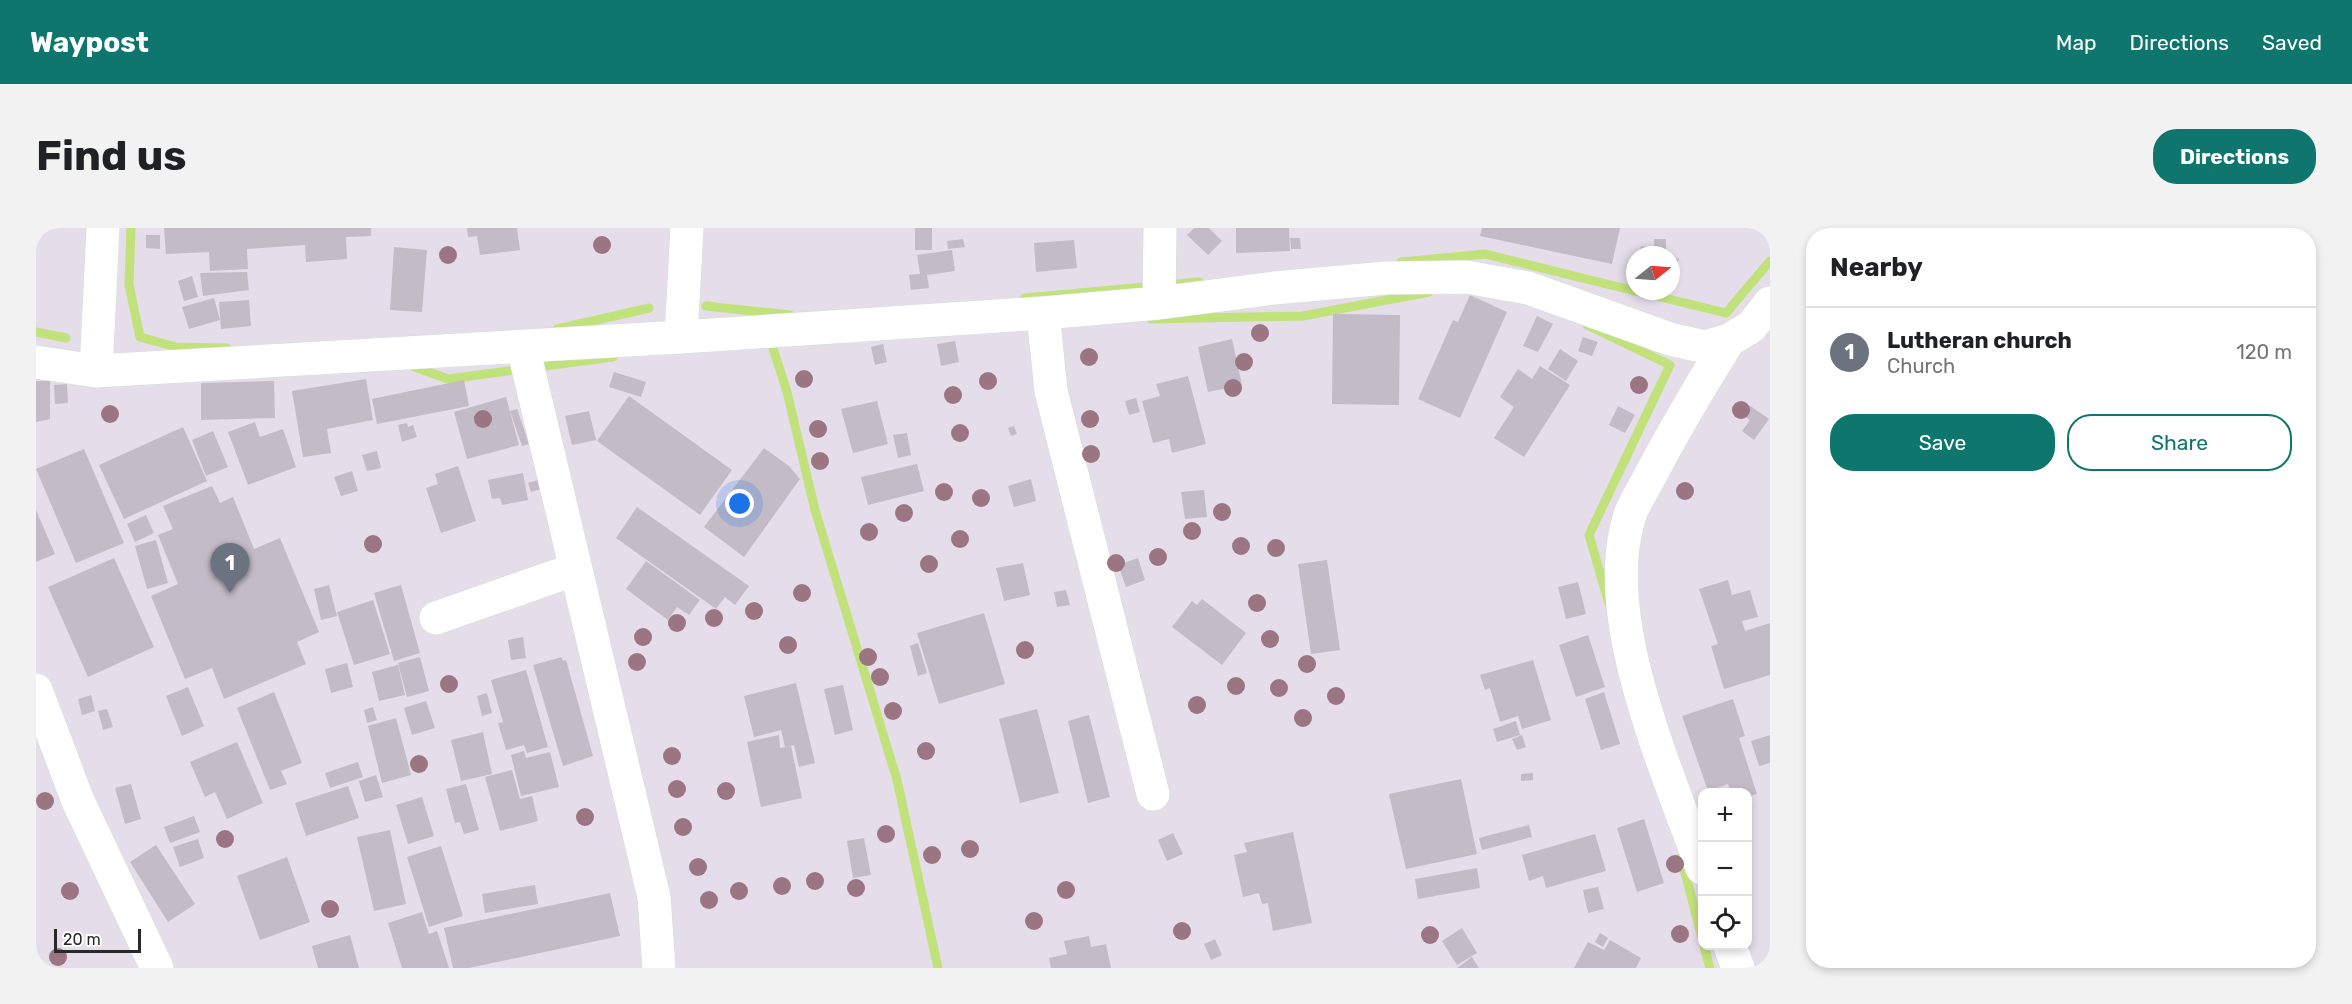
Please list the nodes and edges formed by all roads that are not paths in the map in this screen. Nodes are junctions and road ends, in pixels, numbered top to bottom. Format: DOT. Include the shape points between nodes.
graph roads {
  1 [pos="104,228"];
  2 [pos="687,228"];
  3 [pos="1160,228"];
  4 [pos="1159,303"];
  5 [pos="1770,303"];
  6 [pos="1043,313"];
  7 [pos="681,337"];
  8 [pos="1729,340"];
  9 [pos="523,347"];
  10 [pos="36,362"];
  11 [pos="96,370"];
  12 [pos="576,569"];
  13 [pos="436,618"];
  14 [pos="36,690"];
  15 [pos="1153,794"];
  16 [pos="1698,857"];
  17 [pos="1732,950"];
  18 [pos="157,968"];
  19 [pos="659,968"];
  20 [pos="1738,968"];
  1 -- 11 [label="street"];
  2 -- 7 [label="street"];
  3 -- 4 [label="street"];
  4 -- 6 [label="street"];
  4 -- 8 [label="street" via="1386,278 1466,276 1528,288 1670,339 1705,347"];
  5 -- 8 [label="street" via="1751,327"];
  6 -- 7 [label="street"];
  6 -- 15 [label="street" via="1051,392"];
  7 -- 9 [label="street"];
  8 -- 16 [label="street" via="1669,439 1629,517 1622,556 1622,611 1644,703"];
  9 -- 11 [label="street"];
  9 -- 12 [label="street"];
  10 -- 11 [label="street"];
  12 -- 13 [label="street"];
  12 -- 19 [label="street" via="654,897"];
  14 -- 18 [label="street" via="78,801"];
  17 -- 20 [label="street"];
}
